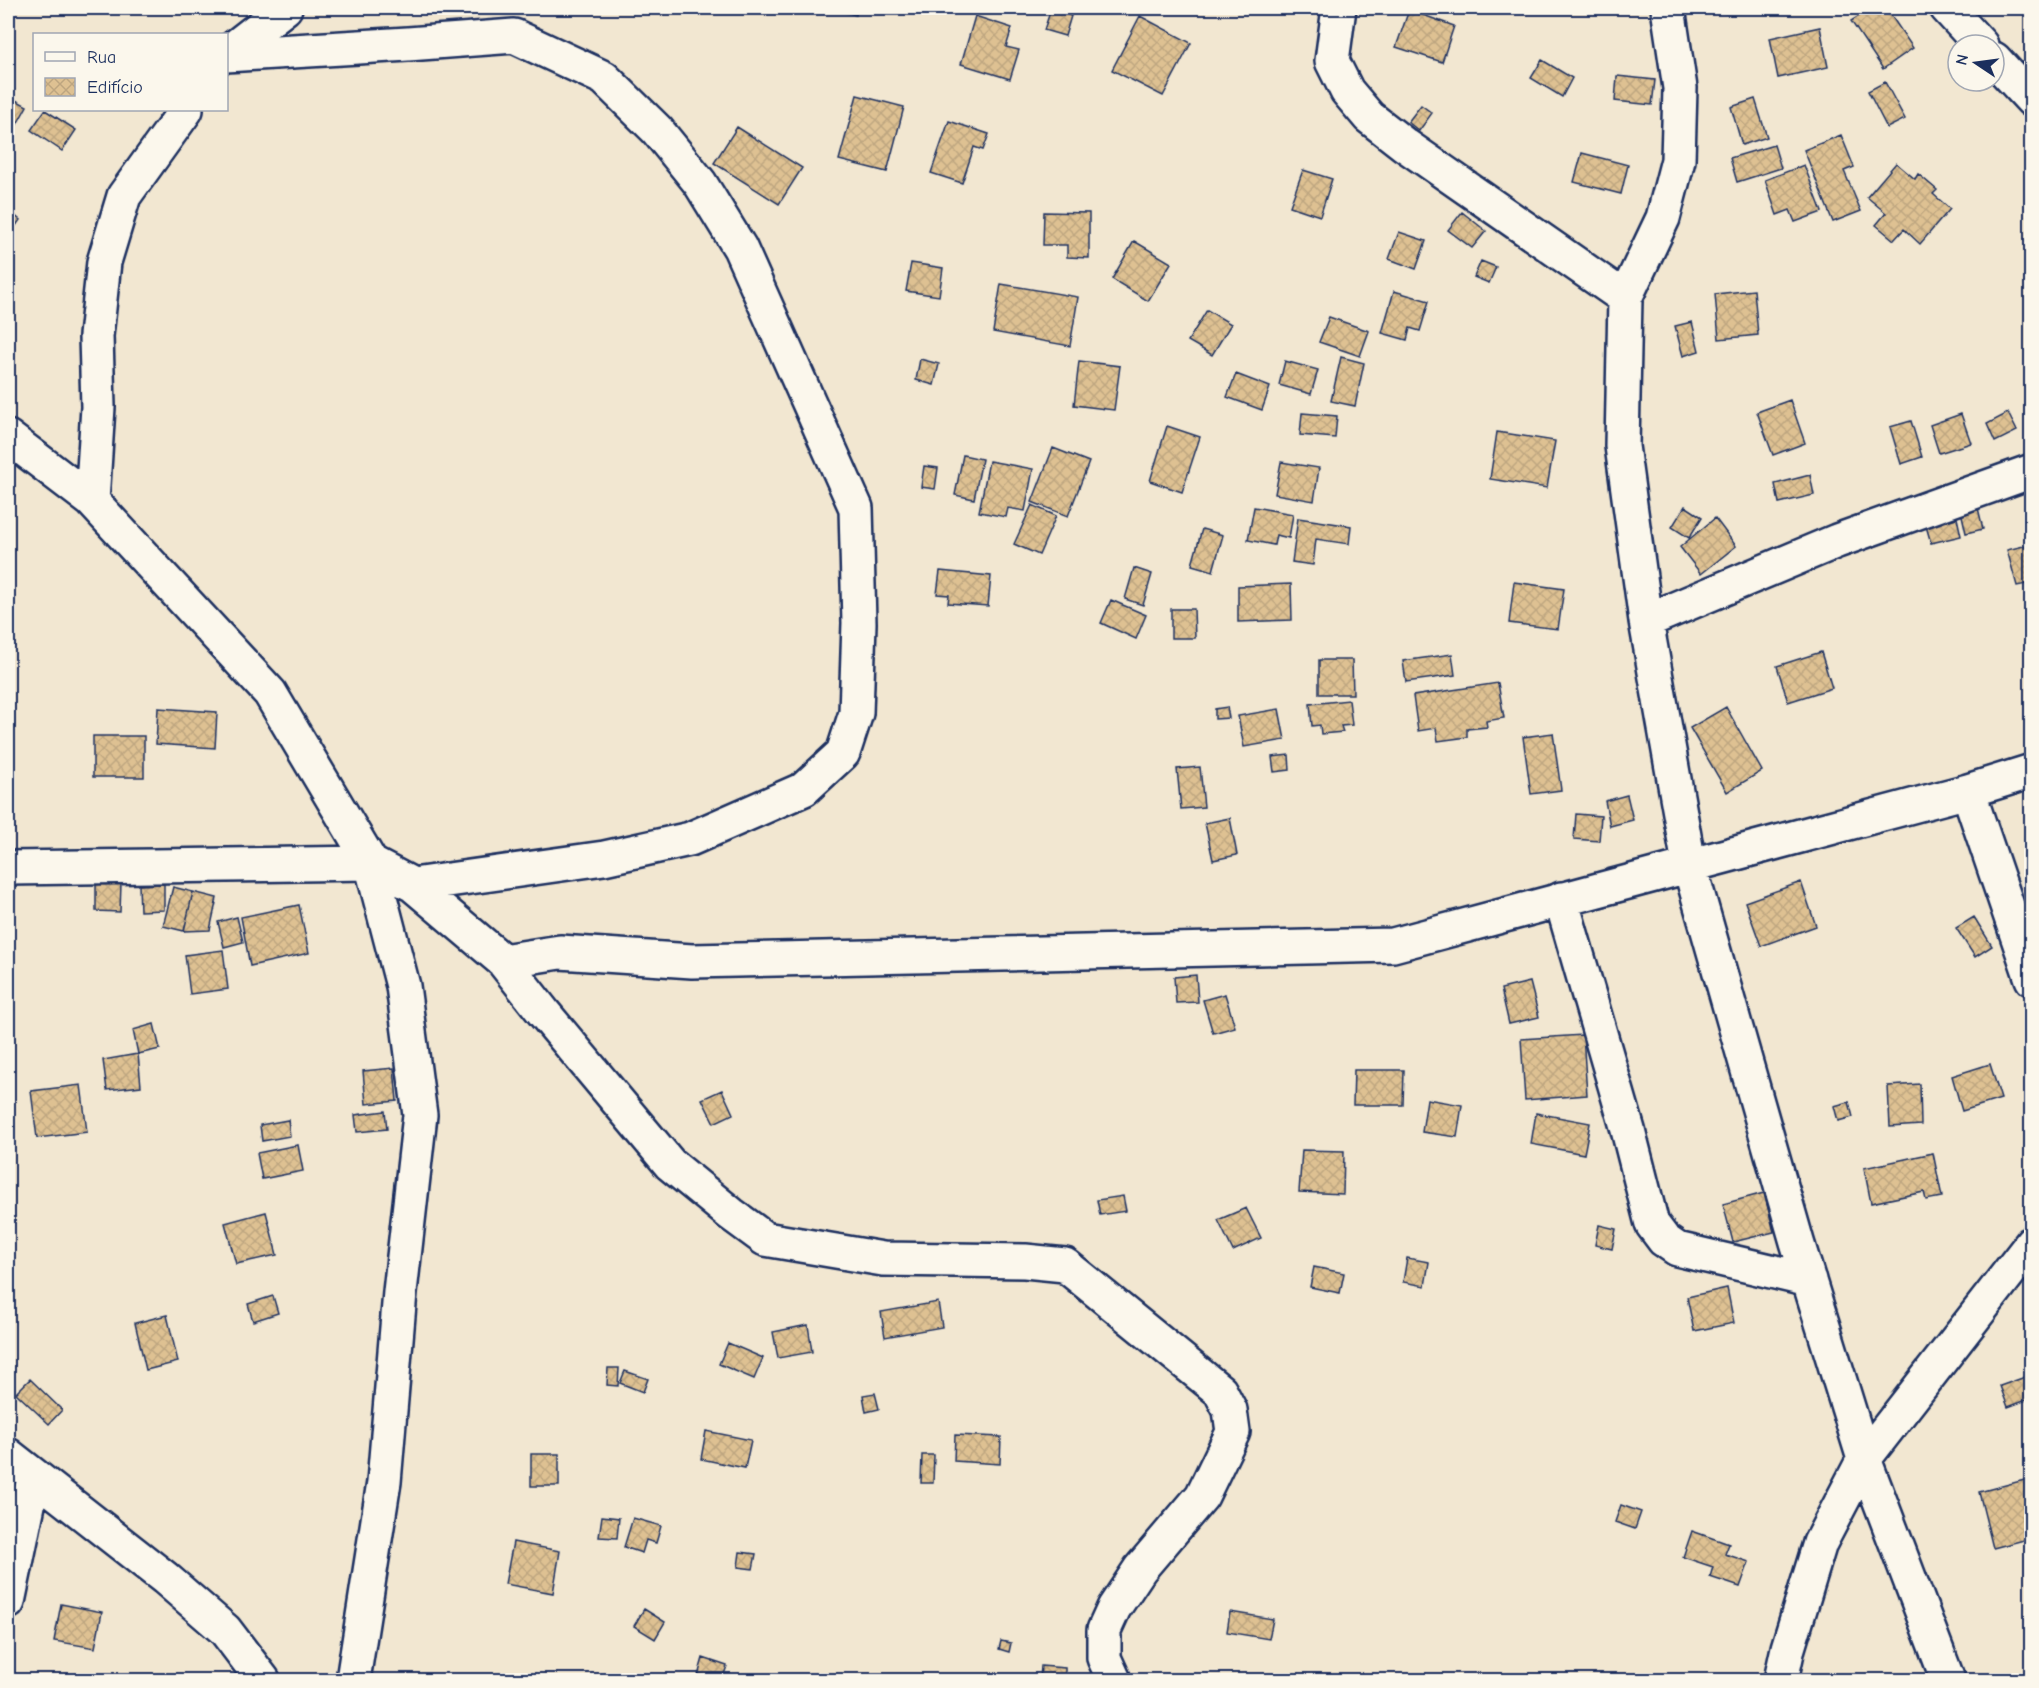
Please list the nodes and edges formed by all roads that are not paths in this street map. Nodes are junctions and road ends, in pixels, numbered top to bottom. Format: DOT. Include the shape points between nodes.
graph roads {
  1 [pos="285,8"];
  2 [pos="1339,8"];
  3 [pos="1668,8"];
  4 [pos="1947,8"];
  5 [pos="1970,33"];
  6 [pos="228,52"];
  7 [pos="228,54"];
  8 [pos="2006,72"];
  9 [pos="2031,100"];
  10 [pos="185,111"];
  11 [pos="1625,298"];
  12 [pos="8,437"];
  13 [pos="2031,471"];
  14 [pos="92,501"];
  15 [pos="1646,621"];
  16 [pos="2031,771"];
  17 [pos="1968,791"];
  18 [pos="371,863"];
  19 [pos="1689,864"];
  20 [pos="8,868"];
  21 [pos="413,885"];
  22 [pos="1561,899"];
  23 [pos="503,961"];
  24 [pos="2031,979"];
  25 [pos="2031,1243"];
  26 [pos="1809,1280"];
  27 [pos="8,1455"];
  28 [pos="1864,1459"];
  29 [pos="34,1476"];
  30 [pos="8,1602"];
  31 [pos="263,1680"];
  32 [pos="353,1680"];
  33 [pos="1114,1680"];
  34 [pos="1781,1680"];
  35 [pos="1947,1680"];
  1 -- 6 [label="street"];
  2 -- 11 [label="street" via="1332,61 1347,91 1369,117"];
  3 -- 11 [label="street" via="1680,88 1678,160 1663,218"];
  4 -- 5 [label="street"];
  7 -- 21 [label="street" via="514,36 604,78 657,130 700,183 740,248 855,508 859,623 856,713 843,753 804,789 690,839 604,858"];
  8 -- 9 [label="street"];
  10 -- 14 [label="street" via="124,196 104,262 96,336 98,407"];
  11 -- 15 [label="street" via="1622,447"];
  12 -- 14 [label="street"];
  13 -- 15 [label="street" via="1837,541"];
  14 -- 18 [label="street" via="270,693"];
  15 -- 19 [label="street"];
  16 -- 17 [label="street"];
  17 -- 19 [label="street"];
  17 -- 24 [label="street"];
  18 -- 20 [label="street"];
  18 -- 21 [label="street"];
  18 -- 32 [label="street" via="403,986 420,1114 384,1482"];
  19 -- 22 [label="street"];
  19 -- 26 [label="street"];
  21 -- 23 [label="street"];
  22 -- 23 [label="street" via="1393,945 692,962 560,952"];
  22 -- 26 [label="street" via="1652,1224 1677,1249"];
  23 -- 33 [label="street" via="670,1164 765,1239 883,1259 1065,1265 1220,1391 1230,1410 1233,1432 1202,1496 1140,1569 1104,1630 1104,1658"];
  25 -- 28 [label="street"];
  26 -- 28 [label="street"];
  27 -- 29 [label="street"];
  28 -- 34 [label="street" via="1820,1543"];
  28 -- 35 [label="street"];
  29 -- 30 [label="street"];
  29 -- 31 [label="street" via="225,1630"];
}
